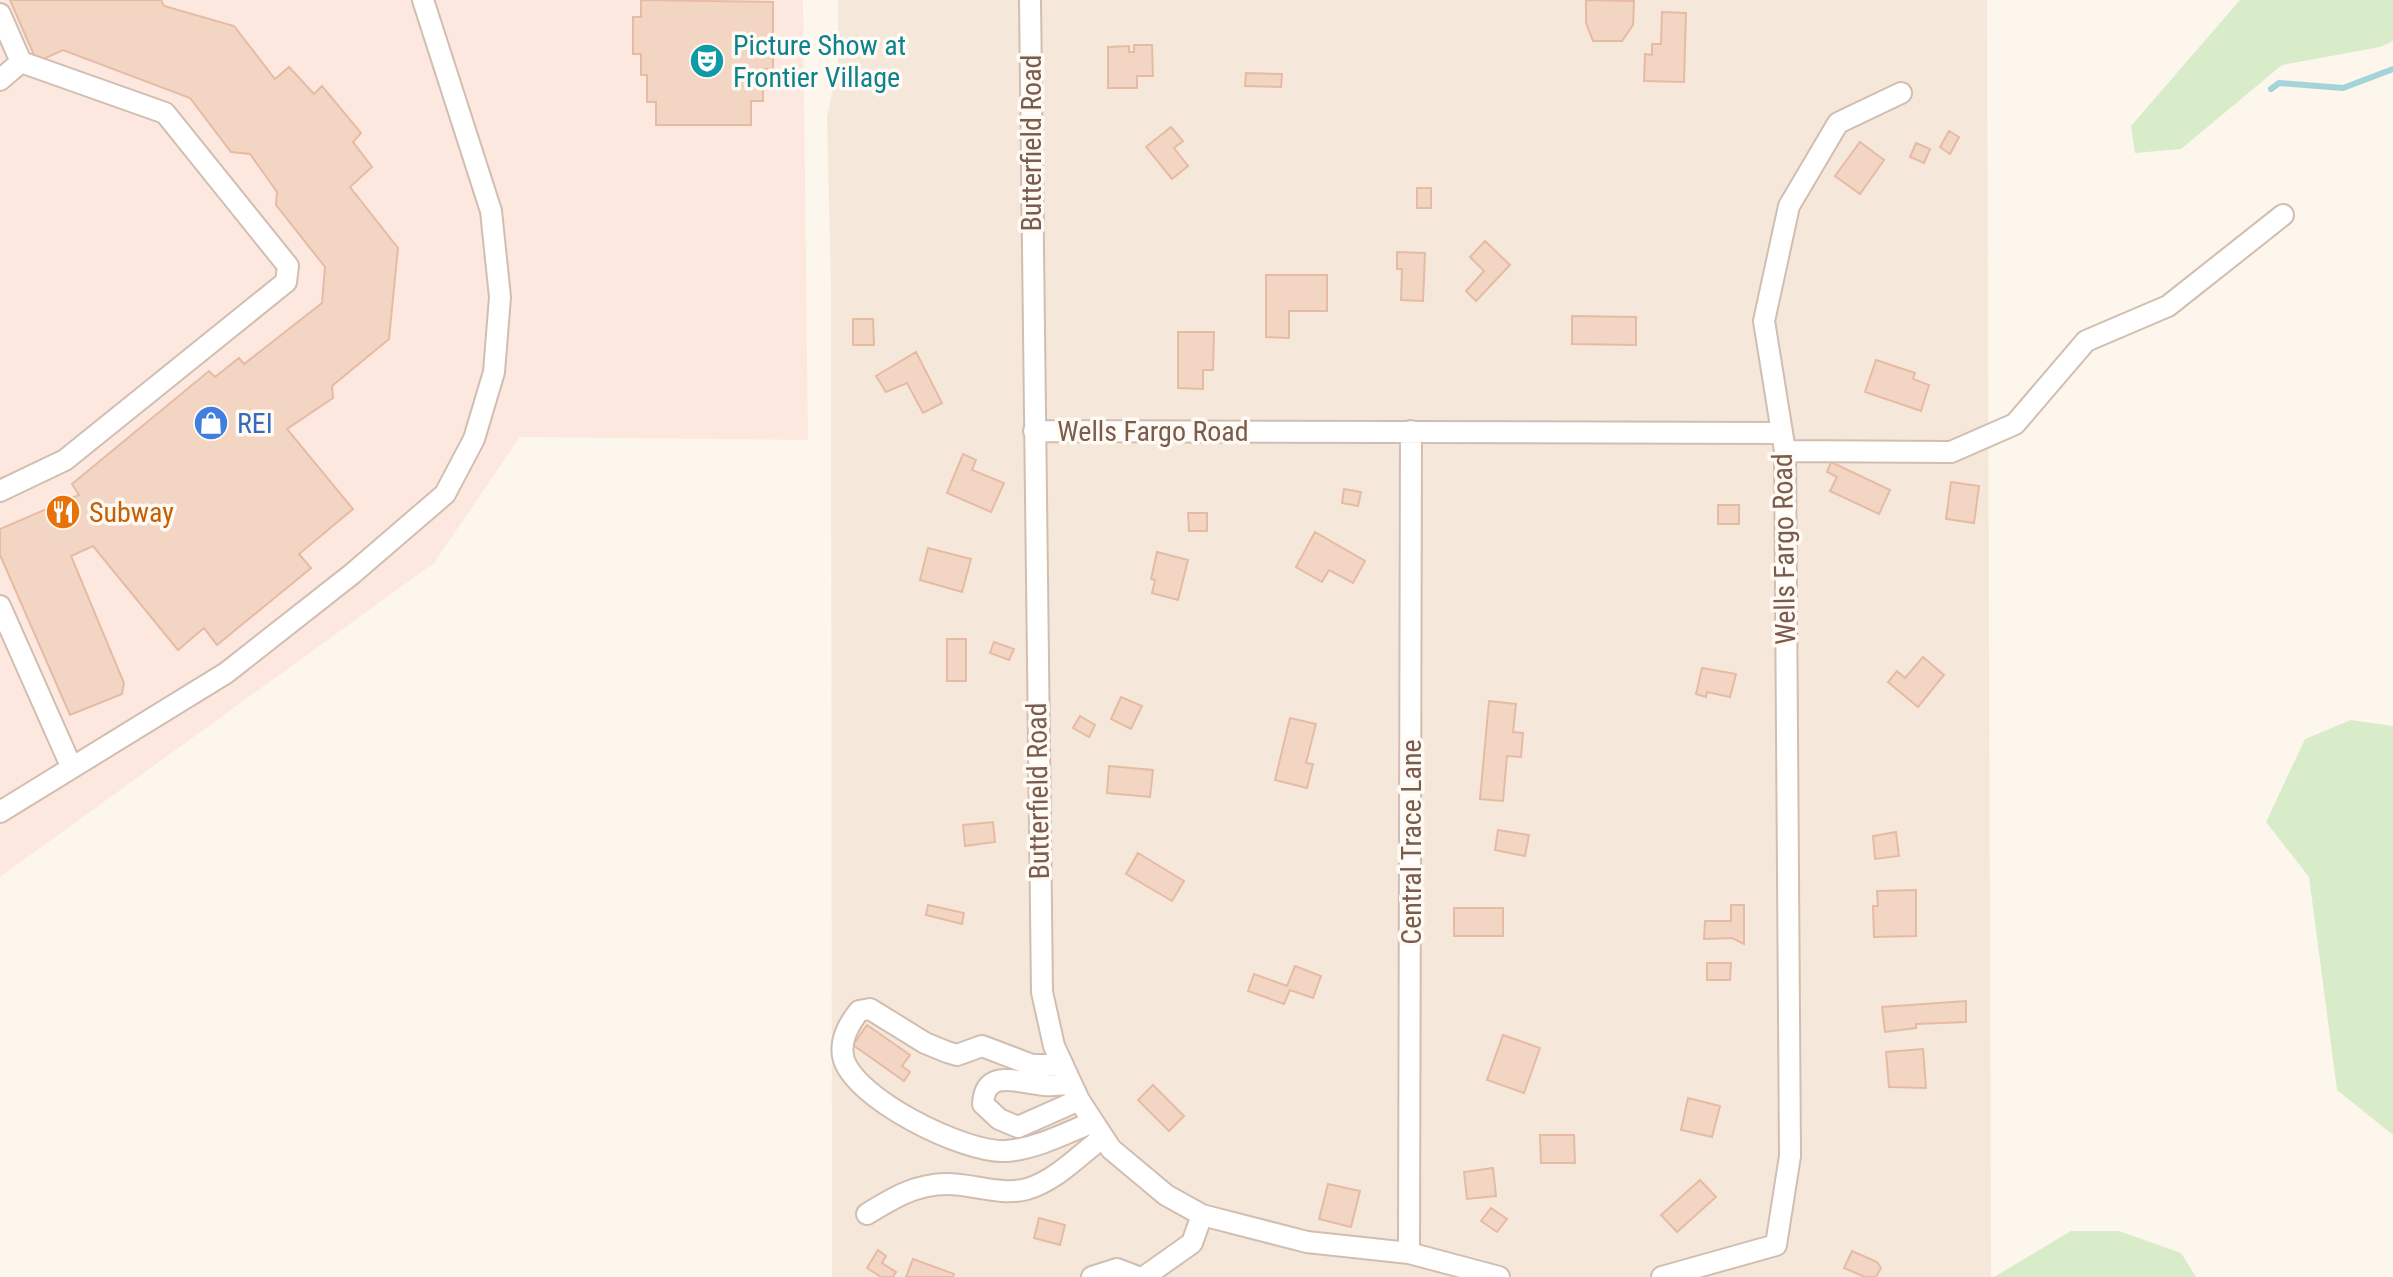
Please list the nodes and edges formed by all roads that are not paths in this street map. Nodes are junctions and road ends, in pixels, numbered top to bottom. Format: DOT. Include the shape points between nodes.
graph roads {
  1 [pos="423,0"];
  2 [pos="1030,0"];
  3 [pos="0,14"];
  4 [pos="21,62"];
  5 [pos="0,80"];
  6 [pos="1901,93"];
  7 [pos="2283,215"];
  8 [pos="1034,431"];
  9 [pos="1411,431"];
  10 [pos="1783,442"];
  11 [pos="0,491"];
  12 [pos="0,606"];
  13 [pos="71,766"];
  14 [pos="0,812"];
  15 [pos="1071,1083"];
  16 [pos="1098,1129"];
  17 [pos="867,1214"];
  18 [pos="1202,1215"];
  19 [pos="1409,1253"];
  20 [pos="1092,1277"];
  21 [pos="1141,1277"];
  22 [pos="1499,1277"];
  23 [pos="1662,1277"];
  1 -- 13 [label="street" via="491,211 500,297 494,372 474,439 445,494 352,574 226,673"];
  2 -- 8 [label="street, Butterfield Road"];
  3 -- 4 [label="street"];
  4 -- 5 [label="street"];
  4 -- 11 [label="street" via="165,113 288,266 286,282 65,460"];
  6 -- 10 [label="street" via="1838,123 1789,206 1764,321"];
  7 -- 10 [label="street" via="2168,306 2086,341 2015,424 1951,452"];
  8 -- 9 [label="street, Wells Fargo Road"];
  8 -- 15 [label="street, Butterfield Road" via="1042,992 1054,1046"];
  9 -- 10 [label="street, Wells Fargo Road"];
  9 -- 19 [label="street, Central Trace Lane"];
  10 -- 23 [label="street, Wells Fargo Road" via="1790,1156 1776,1245"];
  12 -- 13 [label="street"];
  13 -- 14 [label="street"];
  15 -- 16 [label="street, Butterfield Road"];
  15 -- 16 [label="street" via="982,1046 957,1055 947,1052 870,1009 859,1011 842,1042 852,1076 915,1124 957,1139 1003,1151"];
  16 -- 17 [label="street" via="1065,1167 1029,1188 1007,1192 922,1186"];
  16 -- 18 [label="street, Butterfield Road" via="1111,1149 1166,1195"];
  18 -- 19 [label="street, Butterfield Road" via="1307,1242"];
  18 -- 21 [label="street" via="1192,1243"];
  19 -- 22 [label="street, Butterfield Road"];
  20 -- 21 [label="street" via="1117,1269"];
}
